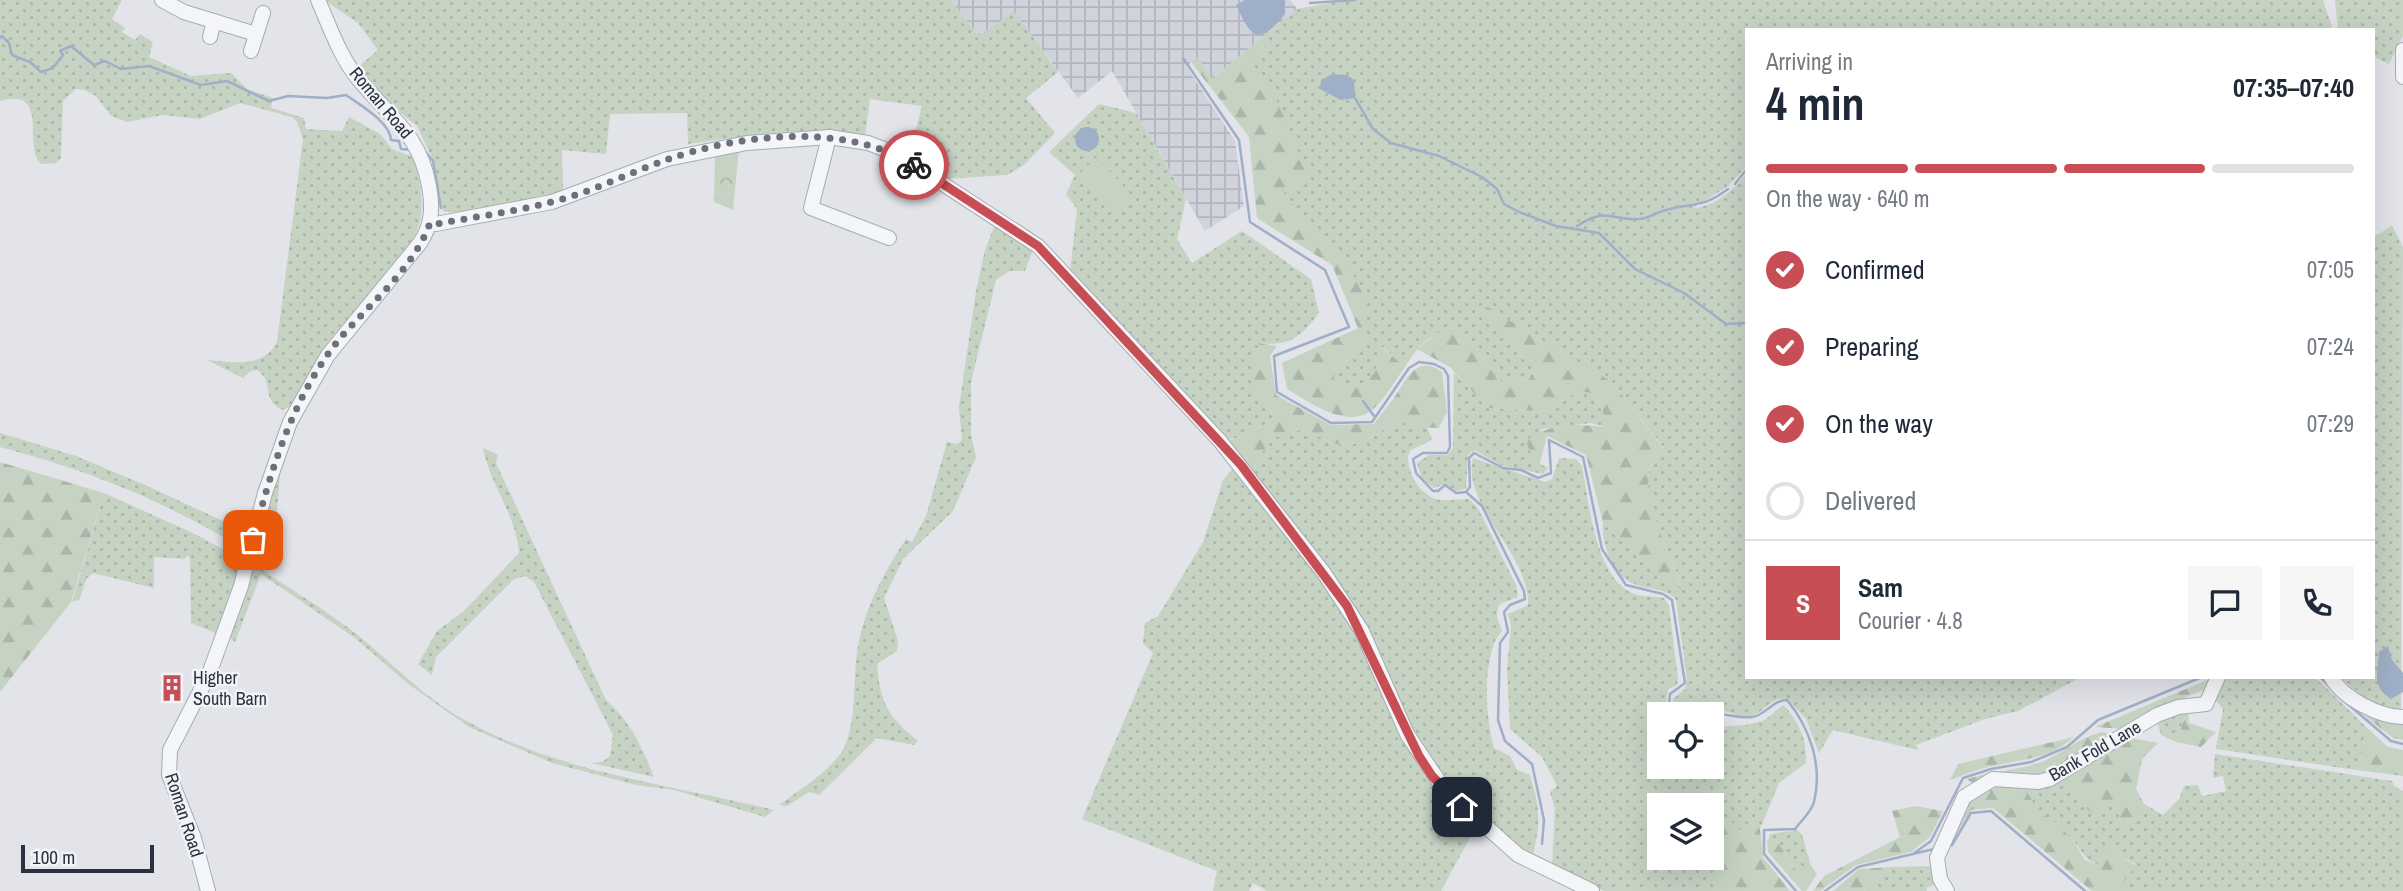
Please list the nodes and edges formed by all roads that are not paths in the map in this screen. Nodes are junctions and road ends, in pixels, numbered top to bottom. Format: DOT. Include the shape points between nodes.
graph roads {
  1 [pos="162,0"];
  2 [pos="318,0"];
  3 [pos="263,13"];
  4 [pos="214,21"];
  5 [pos="256,34"];
  6 [pos="210,37"];
  7 [pos="2403,50"];
  8 [pos="251,51"];
  9 [pos="2403,77"];
  10 [pos="829,138"];
  11 [pos="430,223"];
  12 [pos="889,239"];
  13 [pos="2217,679"];
  14 [pos="2333,679"];
  15 [pos="2403,717"];
  16 [pos="208,891"];
  17 [pos="1592,891"];
  18 [pos="1947,891"];
  1 -- 4 [label="street"];
  2 -- 11 [label="street, Roman Road" via="349,66 420,152 431,193"];
  3 -- 5 [label="street"];
  4 -- 5 [label="street"];
  4 -- 6 [label="street"];
  5 -- 8 [label="street"];
  7 -- 9 [label="street"];
  10 -- 11 [label="street" via="781,138 696,151 552,202"];
  10 -- 12 [label="street" via="811,208"];
  10 -- 17 [label="street" via="868,143 897,154 1038,246 1220,441 1324,573 1362,631 1407,734 1444,789 1518,855"];
  11 -- 16 [label="street, Roman Road" via="396,276 328,355 290,422 265,493 241,586 209,674 170,750 169,775 194,838"];
  13 -- 18 [label="street, Bank Fold Lane" via="2206,704 2157,715 2050,779 1993,779 1972,789 1964,797 1937,858"];
  14 -- 15 [label="street" via="2360,702 2389,716"];
}
